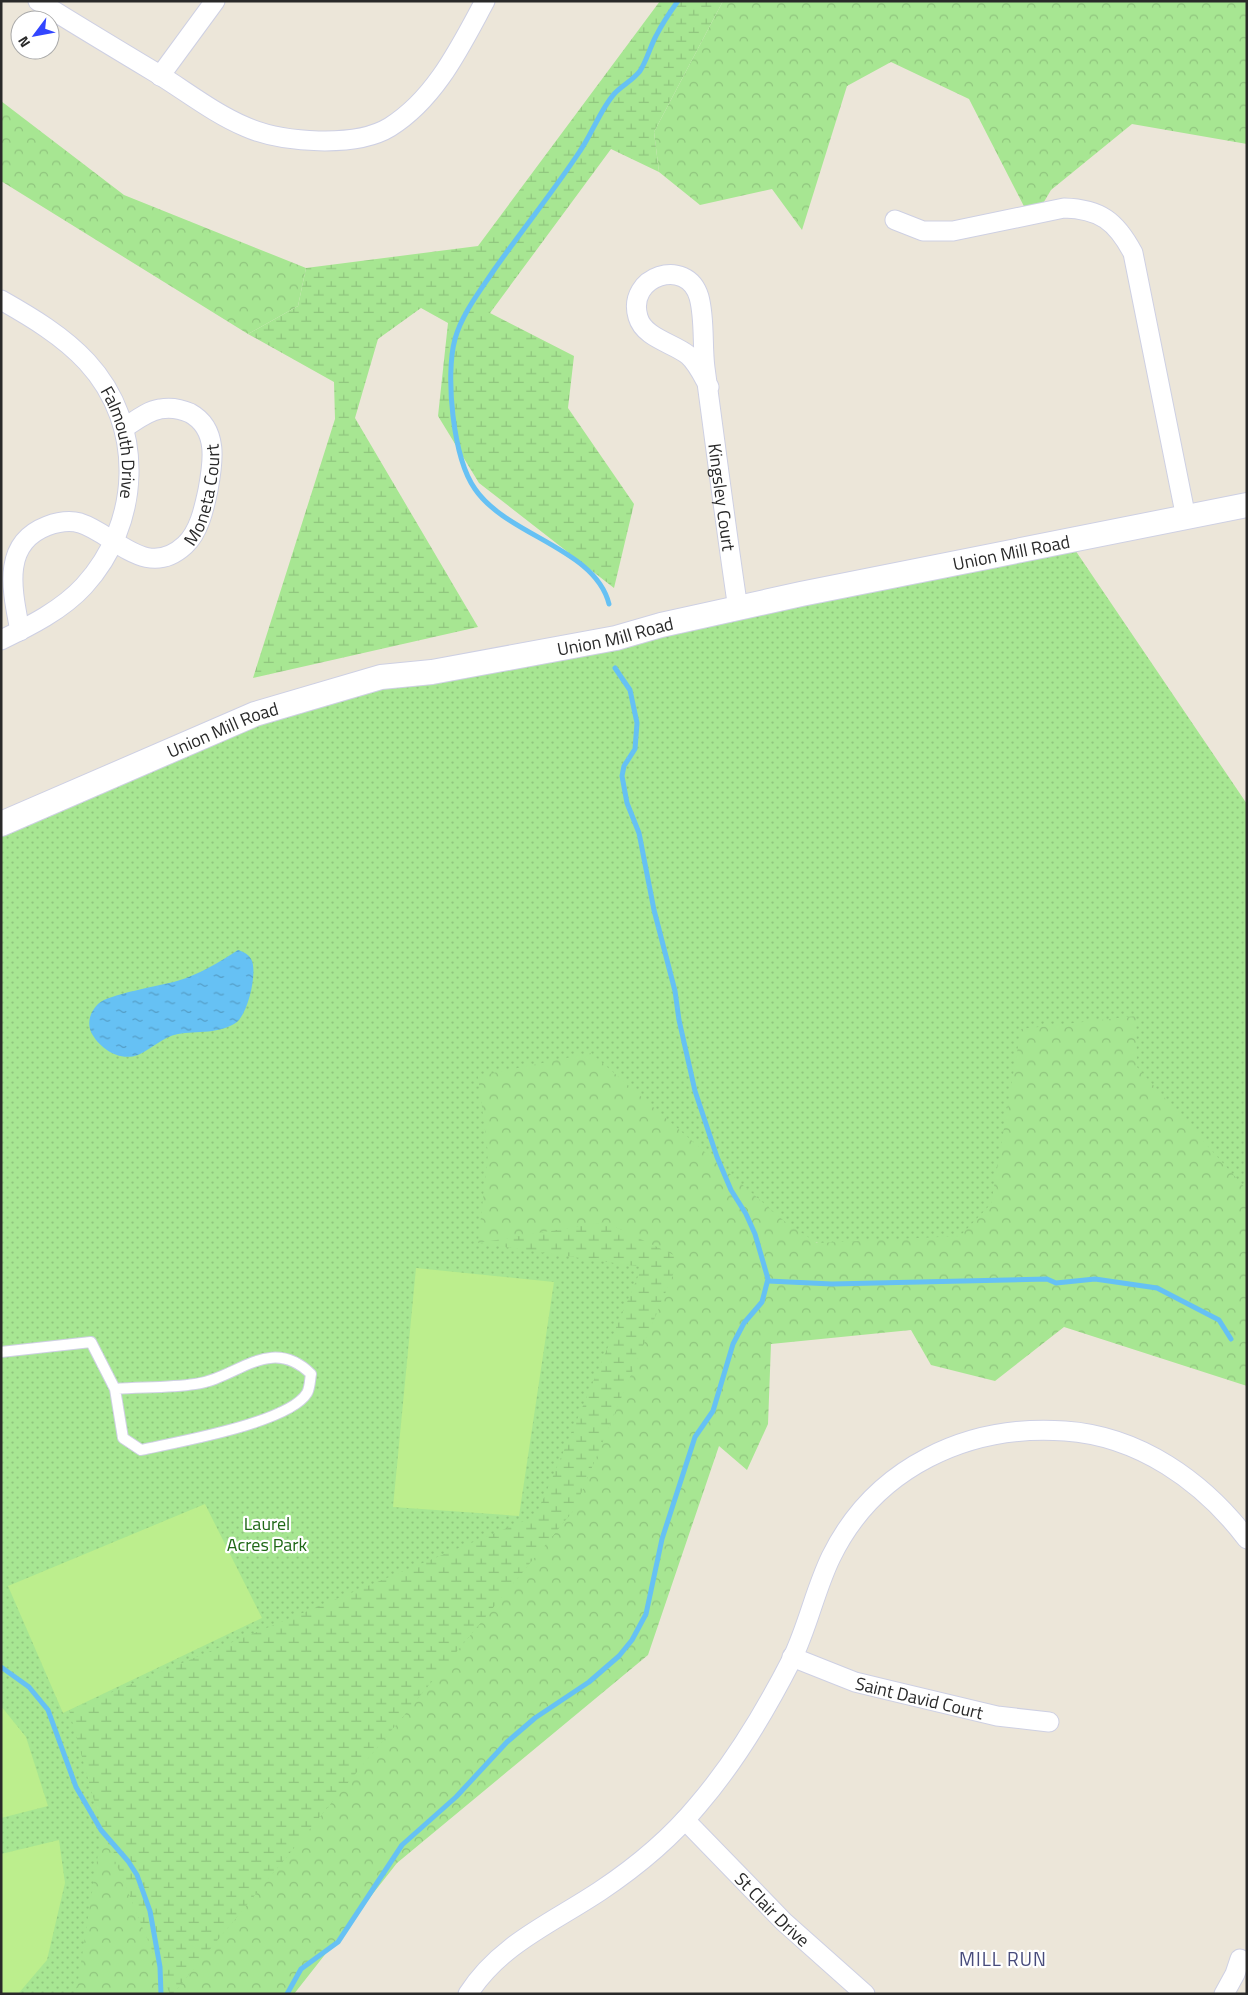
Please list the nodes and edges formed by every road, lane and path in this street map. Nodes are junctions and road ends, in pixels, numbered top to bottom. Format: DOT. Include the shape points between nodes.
graph roads {
  1 [pos="38,1"];
  2 [pos="215,1"];
  3 [pos="485,1"];
  4 [pos="160,76"];
  5 [pos="895,220"];
  6 [pos="1,300"];
  7 [pos="708,387"];
  8 [pos="124,428"];
  9 [pos="1247,505"];
  10 [pos="1186,518"];
  11 [pos="113,543"];
  12 [pos="738,609"];
  13 [pos="20,631"];
  14 [pos="1,640"];
  15 [pos="1,824"];
  16 [pos="1,1352"];
  17 [pos="115,1389"];
  18 [pos="1247,1538"];
  19 [pos="792,1657"];
  20 [pos="1050,1722"];
  21 [pos="685,1820"];
  22 [pos="1240,1959"];
  23 [pos="468,1994"];
  24 [pos="865,1994"];
  25 [pos="1224,1994"];
  1 -- 4 [label="street"];
  2 -- 4 [label="street"];
  3 -- 4 [label="street" via="432,91 396,123 366,136 330,142 246,128"];
  5 -- 10 [label="street" via="923,231 953,231 1064,208 1082,208 1113,224 1133,253"];
  6 -- 8 [label="street, Falmouth Drive" via="37,321 86,361 110,395"];
  7 -- 7 [label="street, Kingsley Court" via="696,288 683,277 668,274 652,278 640,291 638,317 645,330 690,357"];
  7 -- 12 [label="street, Kingsley Court"];
  8 -- 11 [label="street, Falmouth Drive" via="129,455 128,497"];
  8 -- 11 [label="street, Moneta Court" via="161,408 187,412 200,419 208,432 213,464 202,516 196,532 185,545 173,554 158,558 134,555"];
  9 -- 10 [label="street, Union Mill Road"];
  10 -- 12 [label="street, Union Mill Road"];
  11 -- 13 [label="street, Falmouth Drive" via="83,587 48,615"];
  11 -- 13 [label="street, Moneta Court" via="100,532 69,521 55,522 30,536 14,559 12,573"];
  12 -- 15 [label="street, Union Mill Road" via="616,638 432,672 381,677 256,714"];
  13 -- 14 [label="street, Falmouth Drive"];
  16 -- 17 [label="lane" via="90,1342"];
  17 -- 17 [label="lane" via="123,1438 141,1450 243,1426 291,1408 308,1393 311,1374 302,1365 285,1358 257,1359 197,1384"];
  18 -- 19 [label="street" via="1204,1491 1174,1468 1134,1448 1078,1432 1043,1430 994,1434 944,1450 897,1477 875,1494 848,1528 830,1559"];
  19 -- 20 [label="street, Saint David Court" via="855,1682 997,1716"];
  19 -- 21 [label="street" via="741,1746"];
  21 -- 23 [label="street" via="623,1875 510,1946"];
  21 -- 24 [label="street, St Clair Drive" via="778,1916"];
  22 -- 25 [label="street"];
}
